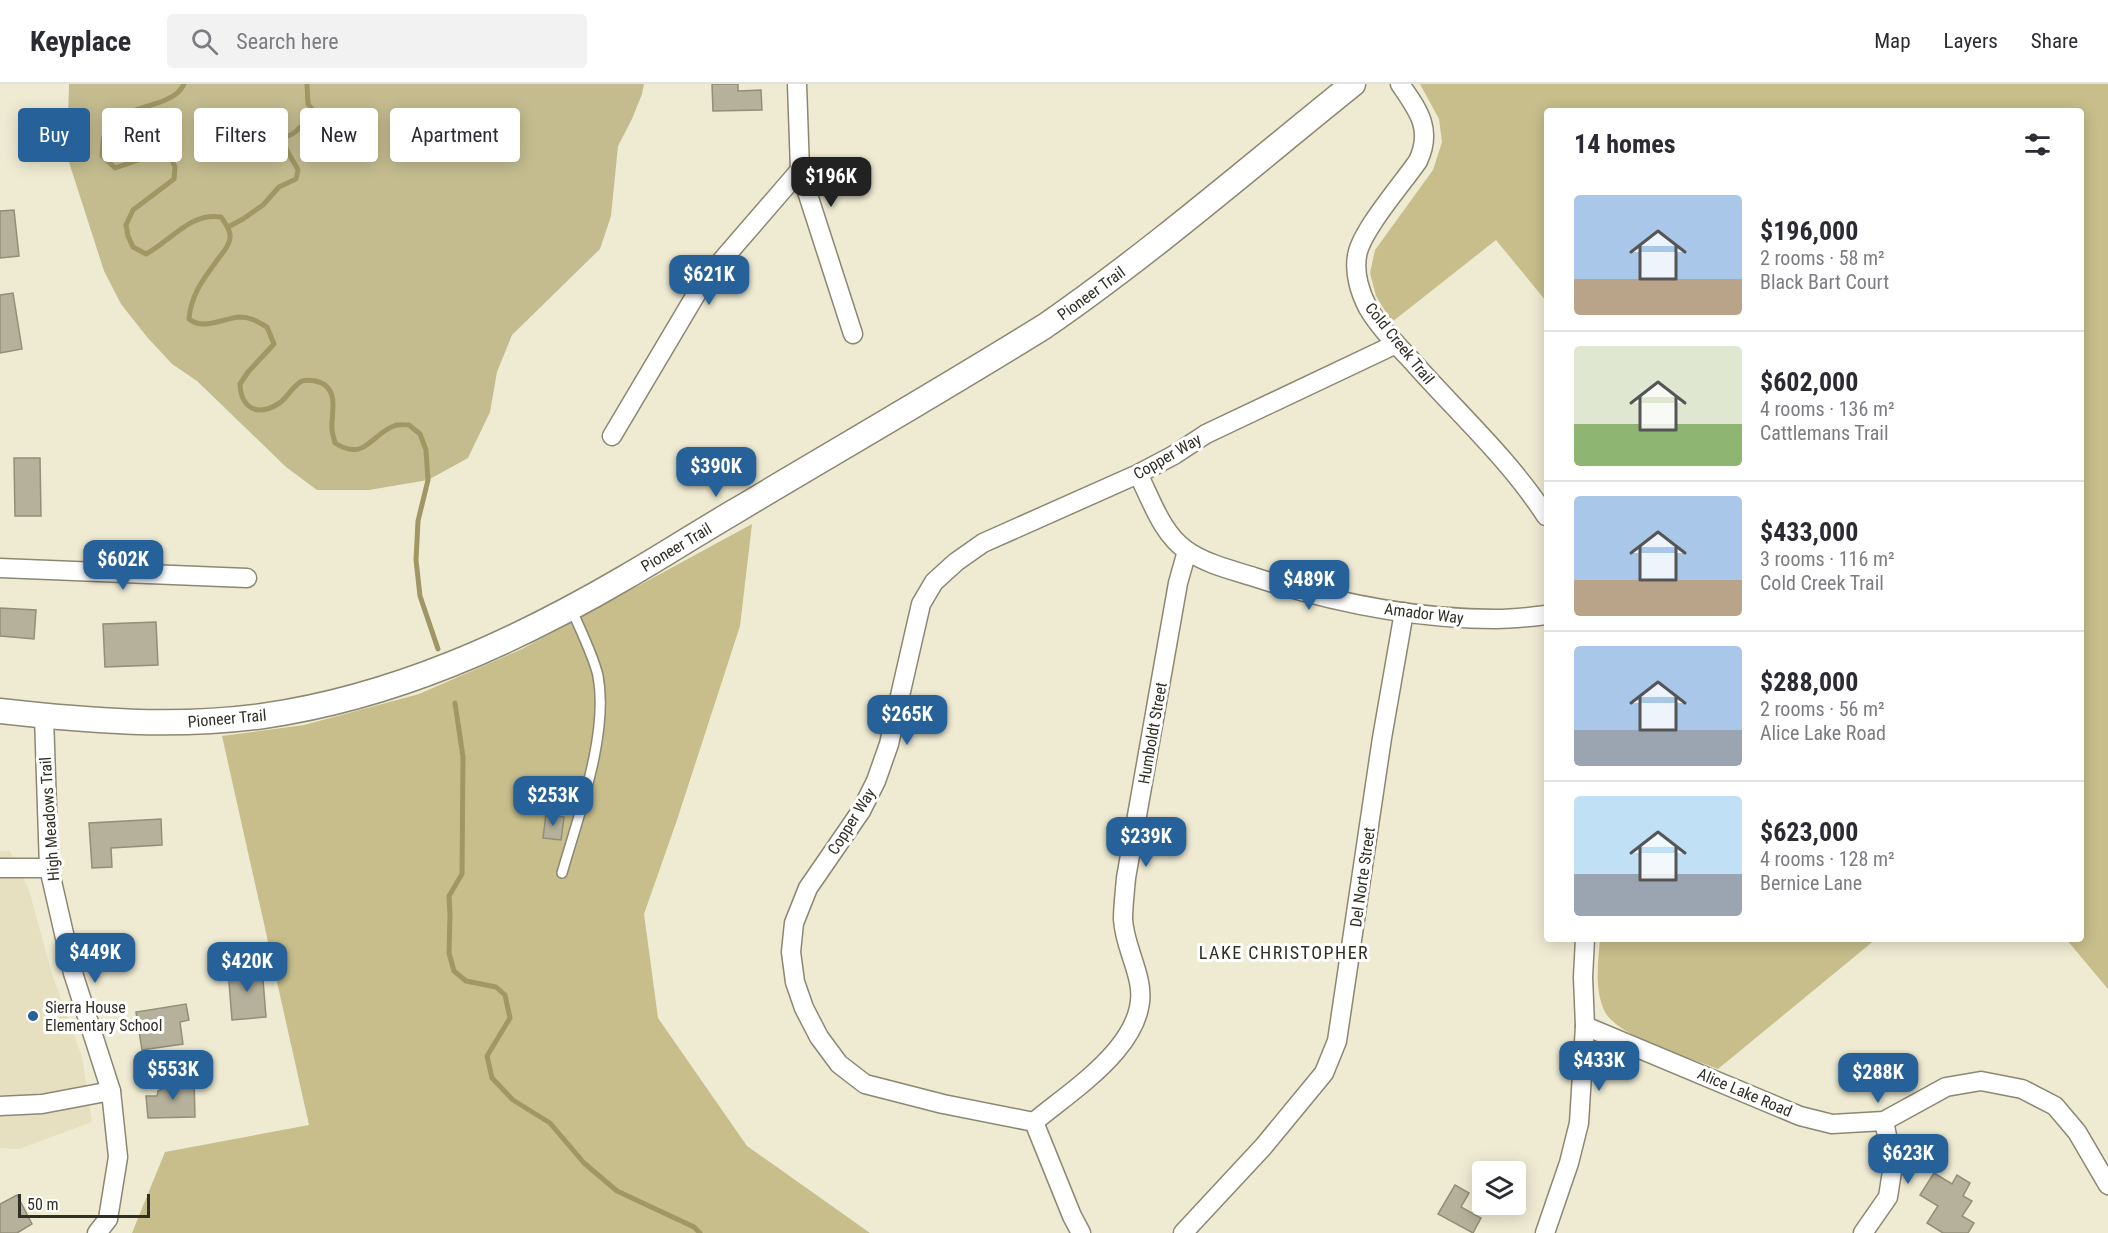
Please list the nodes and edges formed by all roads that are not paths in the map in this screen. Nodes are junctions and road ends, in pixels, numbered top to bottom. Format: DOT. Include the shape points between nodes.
graph roads {
  1 [pos="797,84"];
  2 [pos="1353,84"];
  3 [pos="1400,84"];
  4 [pos="800,170"];
  5 [pos="853,334"];
  6 [pos="1396,344"];
  7 [pos="612,436"];
  8 [pos="1138,474"];
  9 [pos="1544,513"];
  10 [pos="1187,551"];
  11 [pos="0,568"];
  12 [pos="247,578"];
  13 [pos="571,608"];
  14 [pos="1404,612"];
  15 [pos="1544,615"];
  16 [pos="0,711"];
  17 [pos="44,716"];
  18 [pos="0,868"];
  19 [pos="49,868"];
  20 [pos="562,873"];
  21 [pos="1585,942"];
  22 [pos="1584,1026"];
  23 [pos="111,1091"];
  24 [pos="0,1106"];
  25 [pos="1884,1121"];
  26 [pos="1034,1122"];
  27 [pos="2108,1185"];
  28 [pos="97,1233"];
  29 [pos="1081,1233"];
  30 [pos="1183,1233"];
  31 [pos="1545,1233"];
  32 [pos="1863,1233"];
  1 -- 4 [label="street"];
  2 -- 13 [label="main road, Pioneer Trail" via="1106,284 1045,326"];
  3 -- 6 [label="street, Cold Creek Trail" via="1422,118 1424,149 1363,237 1356,271 1369,309"];
  4 -- 5 [label="street"];
  4 -- 7 [label="street" via="704,281"];
  6 -- 8 [label="street, Copper Way" via="1206,434"];
  6 -- 9 [label="street, Cold Creek Trail" via="1503,459"];
  8 -- 10 [label="street, Amador Way" via="1174,540"];
  8 -- 26 [label="street, Copper Way" via="982,543 934,582 921,604 889,744 876,781 861,811 808,888 794,923 791,952 795,982 819,1037 839,1064 865,1084"];
  10 -- 14 [label="street, Amador Way" via="1279,585"];
  10 -- 26 [label="street, Humboldt Street" via="1126,878 1123,920 1140,984 1140,1010 1114,1056"];
  11 -- 12 [label="street"];
  13 -- 17 [label="main road, Pioneer Trail" via="463,660 325,704 262,716 183,723"];
  13 -- 20 [label="lane" via="598,676 600,718 594,760"];
  14 -- 15 [label="street, Amador Way" via="1499,619"];
  14 -- 30 [label="street, Del Norte Street" via="1336,1041 1324,1073 1263,1147"];
  16 -- 17 [label="main road, Pioneer Trail"];
  17 -- 19 [label="street, High Meadows Trail"];
  18 -- 19 [label="street"];
  19 -- 23 [label="street, High Meadows Trail" via="73,973"];
  21 -- 22 [label="street"];
  22 -- 25 [label="street, Alice Lake Road" via="1800,1116 1832,1124"];
  22 -- 31 [label="street" via="1579,1123"];
  23 -- 24 [label="street" via="42,1104"];
  23 -- 28 [label="street, High Meadows Trail" via="118,1158 108,1219"];
  25 -- 27 [label="street, Alice Lake Road" via="1946,1087 1981,1082 2022,1089 2055,1106 2077,1132"];
  25 -- 32 [label="street" via="1893,1165 1888,1197"];
  26 -- 29 [label="street"];
}
